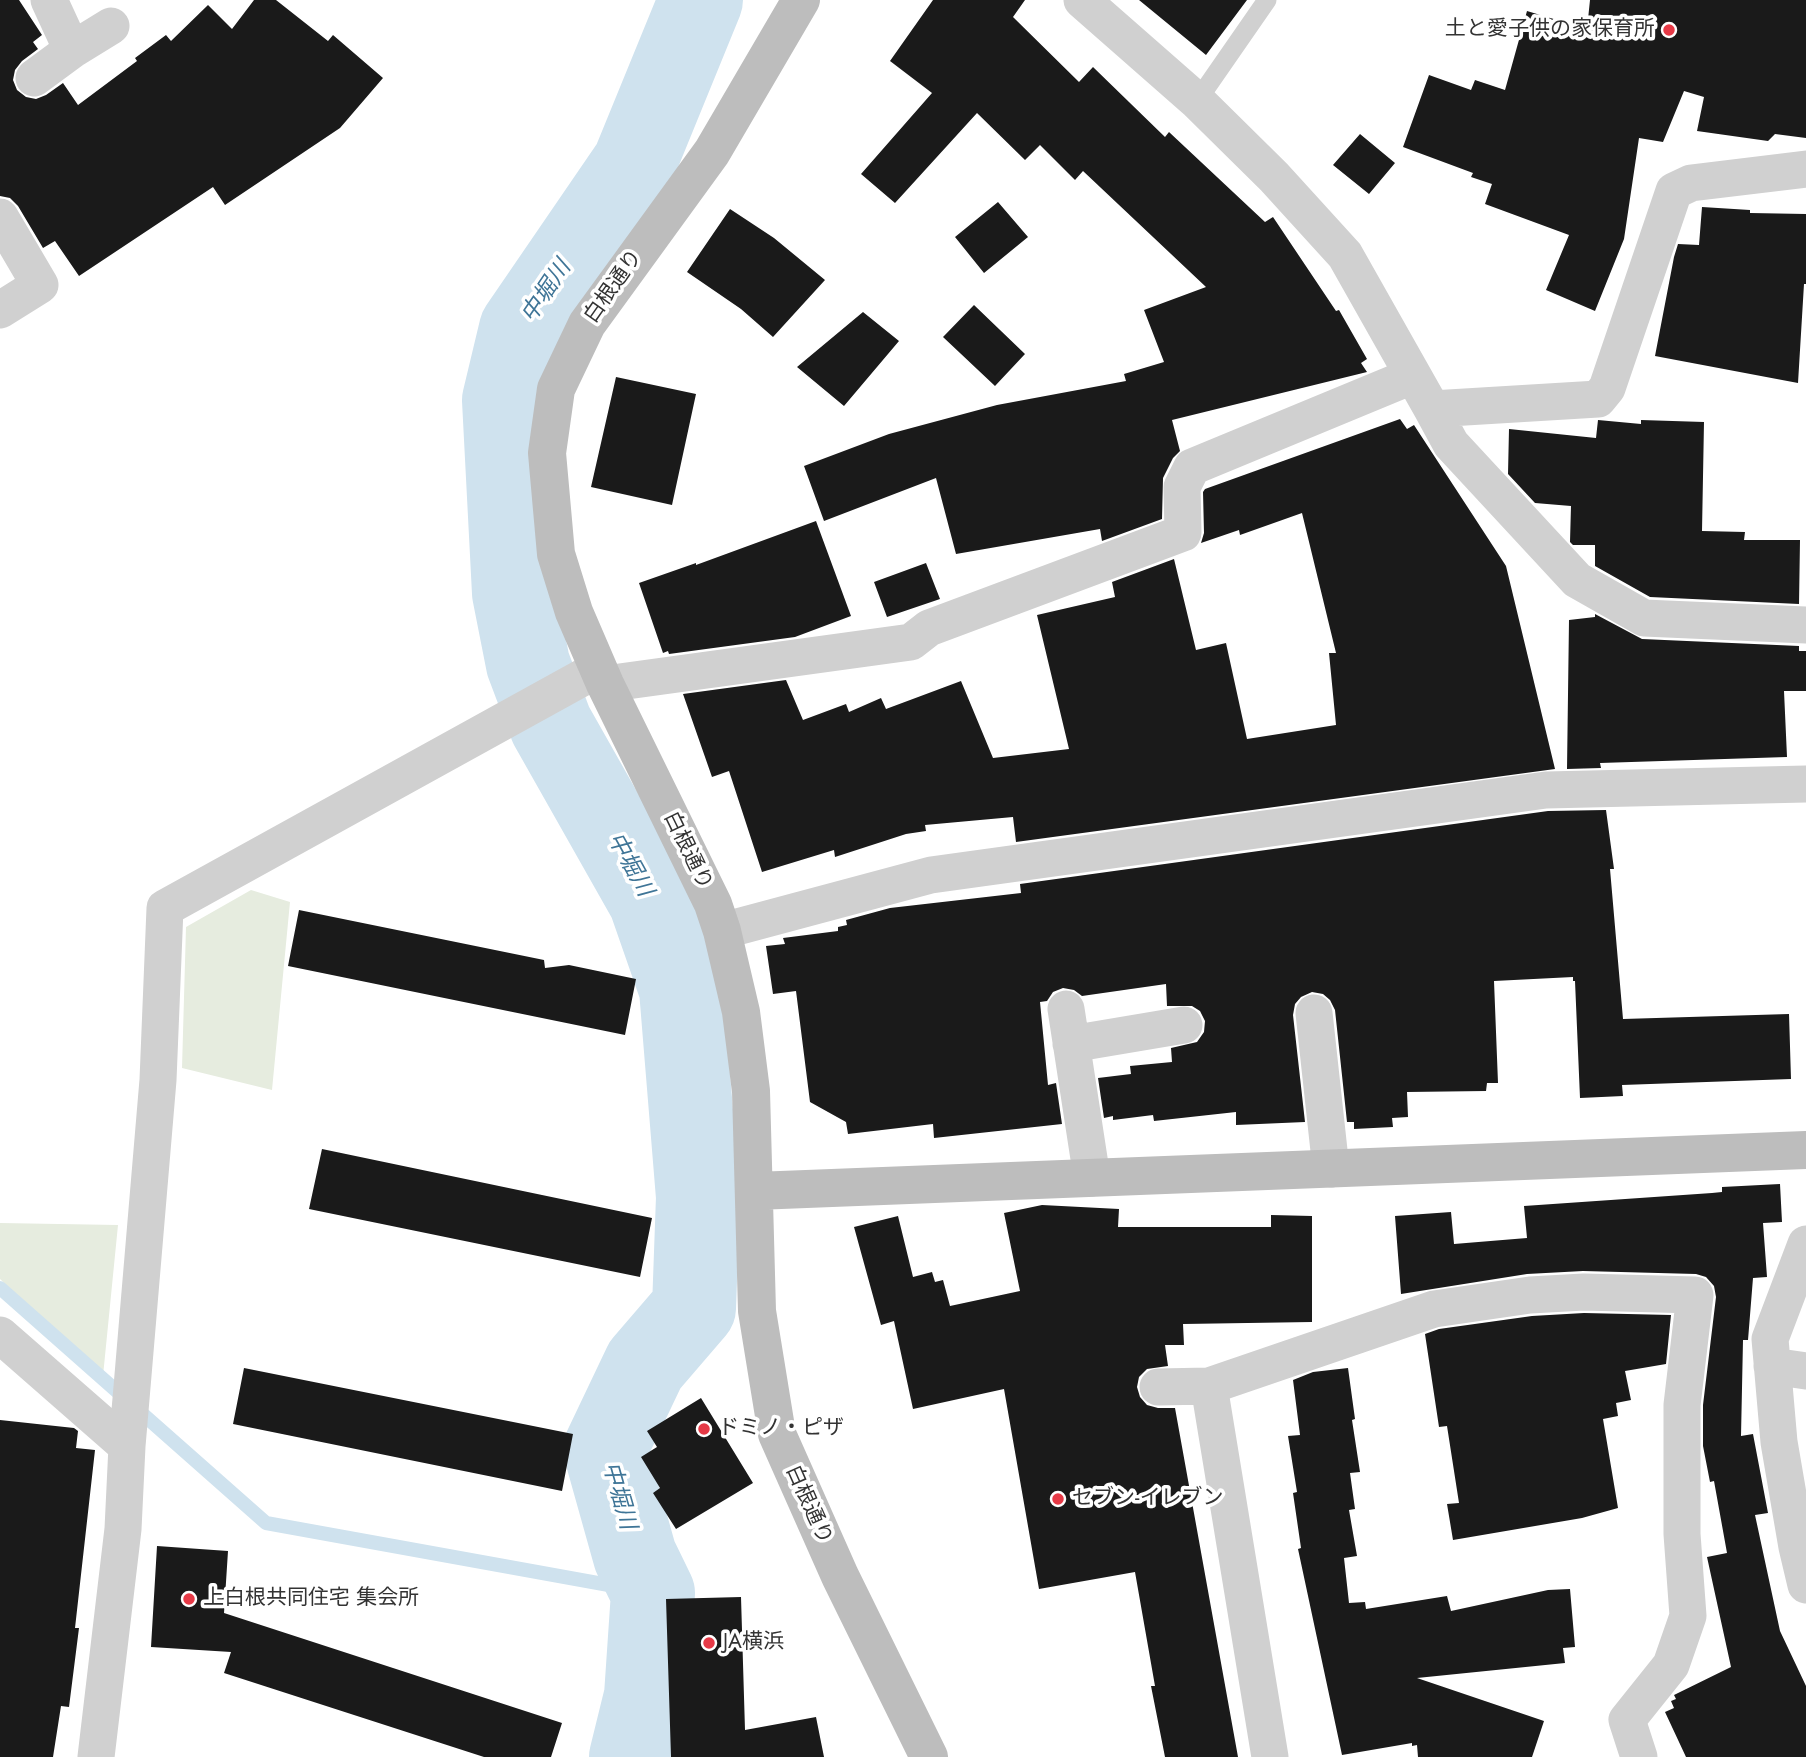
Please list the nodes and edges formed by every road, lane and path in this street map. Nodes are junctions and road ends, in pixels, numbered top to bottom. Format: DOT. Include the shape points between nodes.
graph roads {
  1 [pos="49,0"];
  2 [pos="801,0"];
  3 [pos="1082,0"];
  4 [pos="1266,0"];
  5 [pos="111,26"];
  6 [pos="72,50"];
  7 [pos="34,78"];
  8 [pos="1197,102"];
  9 [pos="1806,169"];
  10 [pos="0,217"];
  11 [pos="0,310"];
  12 [pos="1412,376"];
  13 [pos="1432,409"];
  14 [pos="1806,625"];
  15 [pos="602,677"];
  16 [pos="1806,785"];
  17 [pos="722,932"];
  18 [pos="1314,1013"];
  19 [pos="1184,1025"];
  20 [pos="1806,1150"];
  21 [pos="1331,1169"];
  22 [pos="1092,1178"];
  23 [pos="755,1191"];
  24 [pos="1806,1244"];
  25 [pos="0,1335"];
  26 [pos="1789,1368"];
  27 [pos="1158,1387"];
  28 [pos="1209,1387"];
  29 [pos="127,1446"];
  30 [pos="1806,1585"];
  31 [pos="96,1757"];
  32 [pos="929,1757"];
  33 [pos="1270,1757"];
  34 [pos="1639,1757"];
  1 -- 6 [label="street"];
  2 -- 15 [label="street, 白根通り" via="712,152 587,324 556,389 547,453 556,554"];
  3 -- 8 [label="street"];
  4 -- 8 [label="lane"];
  5 -- 6 [label="street"];
  6 -- 7 [label="street"];
  8 -- 12 [label="street" via="1345,255"];
  9 -- 13 [label="street" via="1691,183 1675,191 1607,388 1598,399"];
  10 -- 11 [label="street" via="40,285"];
  12 -- 13 [label="street"];
  12 -- 15 [label="street" via="1192,467 1182,487 1184,533 929,628 911,642"];
  13 -- 14 [label="street" via="1451,444 1577,580 1644,618"];
  15 -- 17 [label="street, 白根通り" via="713,904"];
  15 -- 29 [label="street" via="165,908 158,1080"];
  16 -- 17 [label="street" via="1546,790 931,875"];
  17 -- 23 [label="street, 白根通り" via="741,1012 751,1091"];
  18 -- 21 [label="street"];
  19 -- 22 [label="street" via="1069,1026"];
  20 -- 21 [label="street"];
  21 -- 22 [label="street"];
  22 -- 23 [label="street"];
  23 -- 32 [label="street, 白根通り" via="757,1311 777,1434"];
  24 -- 26 [label="street" via="1770,1339"];
  25 -- 29 [label="street"];
  26 -- 30 [label="street" via="1779,1443"];
  27 -- 28 [label="street"];
  28 -- 33 [label="street"];
  28 -- 34 [label="street" via="1434,1309 1530,1295 1695,1294 1682,1405 1682,1534 1688,1616 1671,1665 1627,1720"];
  29 -- 31 [label="street" via="123,1530"];
}
